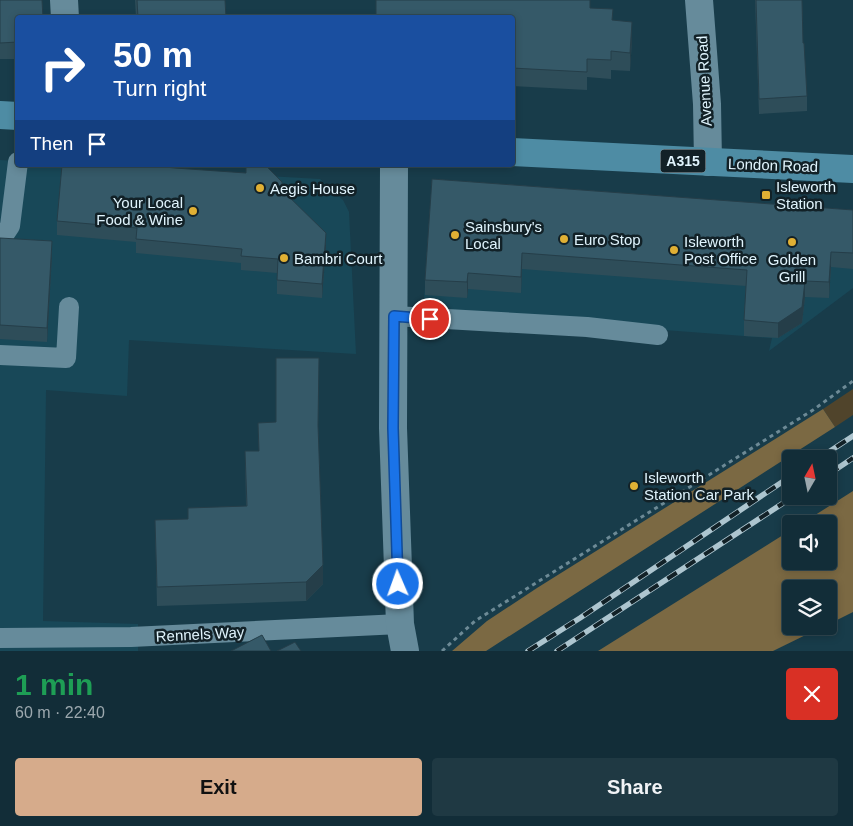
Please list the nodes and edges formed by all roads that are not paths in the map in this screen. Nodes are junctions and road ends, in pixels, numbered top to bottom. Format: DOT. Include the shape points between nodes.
graph roads {
  1 [pos="64,0"];
  2 [pos="699,0"];
  3 [pos="65,15"];
  4 [pos="0,115"];
  5 [pos="15,116"];
  6 [pos="515,152"];
  7 [pos="708,162"];
  8 [pos="17,167"];
  9 [pos="394,167"];
  10 [pos="853,169"];
  11 [pos="0,236"];
  12 [pos="69,307"];
  13 [pos="394,316"];
  14 [pos="658,334"];
  15 [pos="0,354"];
  16 [pos="400,624"];
  17 [pos="0,638"];
  18 [pos="131,644"];
  19 [pos="405,651"];
  1 -- 3 [label="main road"];
  2 -- 7 [label="main road, Avenue Road"];
  4 -- 5 [label="main road"];
  6 -- 7 [label="main road, London Road / A315"];
  7 -- 10 [label="main road, London Road / A315"];
  8 -- 11 [label="lane" via="10,226"];
  9 -- 13 [label="main road"];
  12 -- 15 [label="lane" via="66,358"];
  13 -- 14 [label="lane"];
  13 -- 16 [label="main road" via="393,428"];
  16 -- 18 [label="lane, Rennels Way"];
  16 -- 19 [label="main road"];
  17 -- 18 [label="lane, Rennels Way"];
}
